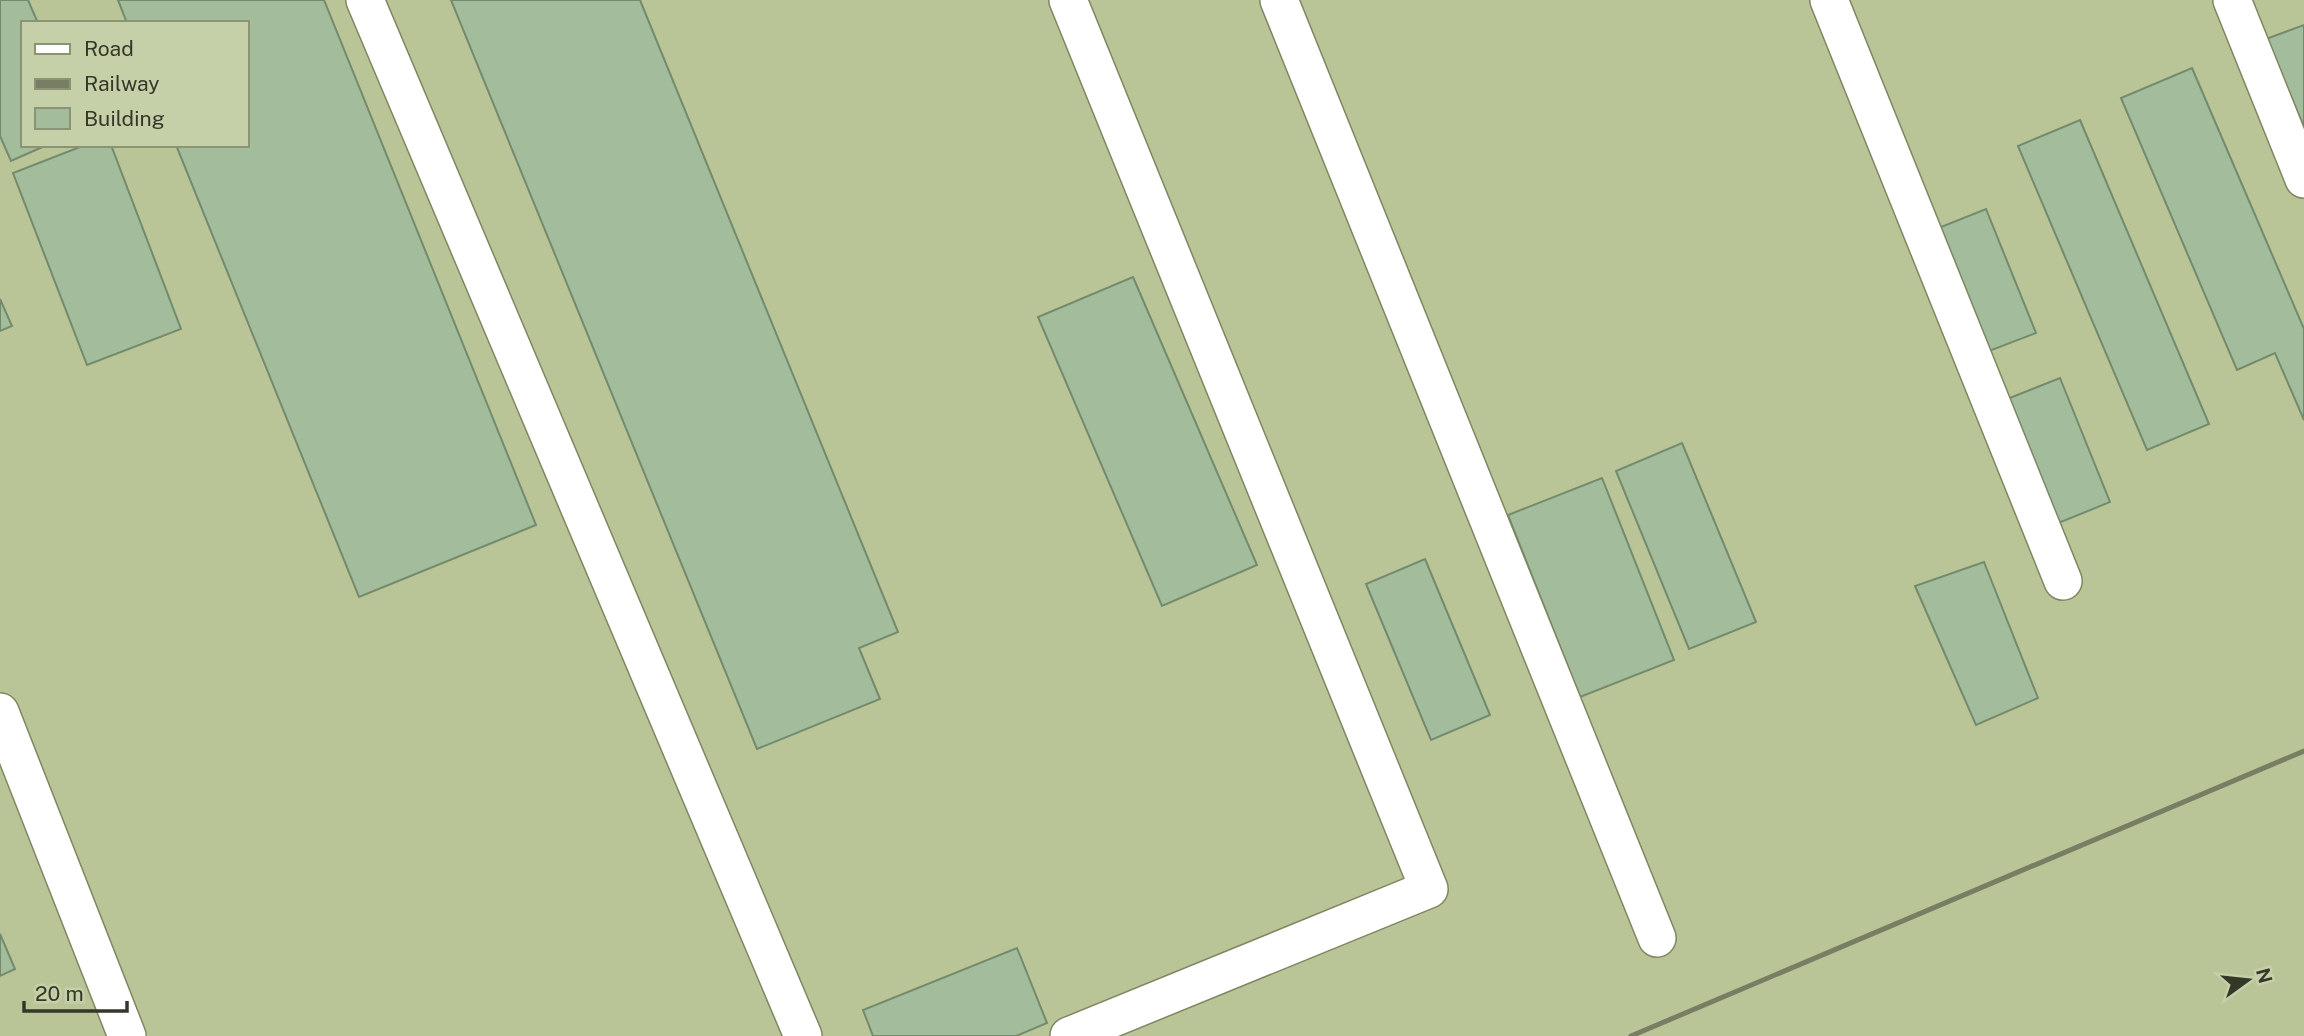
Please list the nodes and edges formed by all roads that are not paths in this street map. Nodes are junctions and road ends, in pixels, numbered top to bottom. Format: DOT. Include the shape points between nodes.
graph roads {
  1 [pos="365,0"];
  2 [pos="1068,0"];
  3 [pos="1279,0"];
  4 [pos="1829,0"];
  5 [pos="2232,0"];
  6 [pos="2304,179"];
  7 [pos="2063,581"];
  8 [pos="0,712"];
  9 [pos="1657,938"];
  10 [pos="127,1036"];
  11 [pos="803,1036"];
  12 [pos="1069,1036"];
  1 -- 11 [label="lane"];
  2 -- 12 [label="lane" via="1429,889"];
  3 -- 9 [label="lane"];
  4 -- 7 [label="lane"];
  5 -- 6 [label="lane"];
  8 -- 10 [label="lane"];
}
